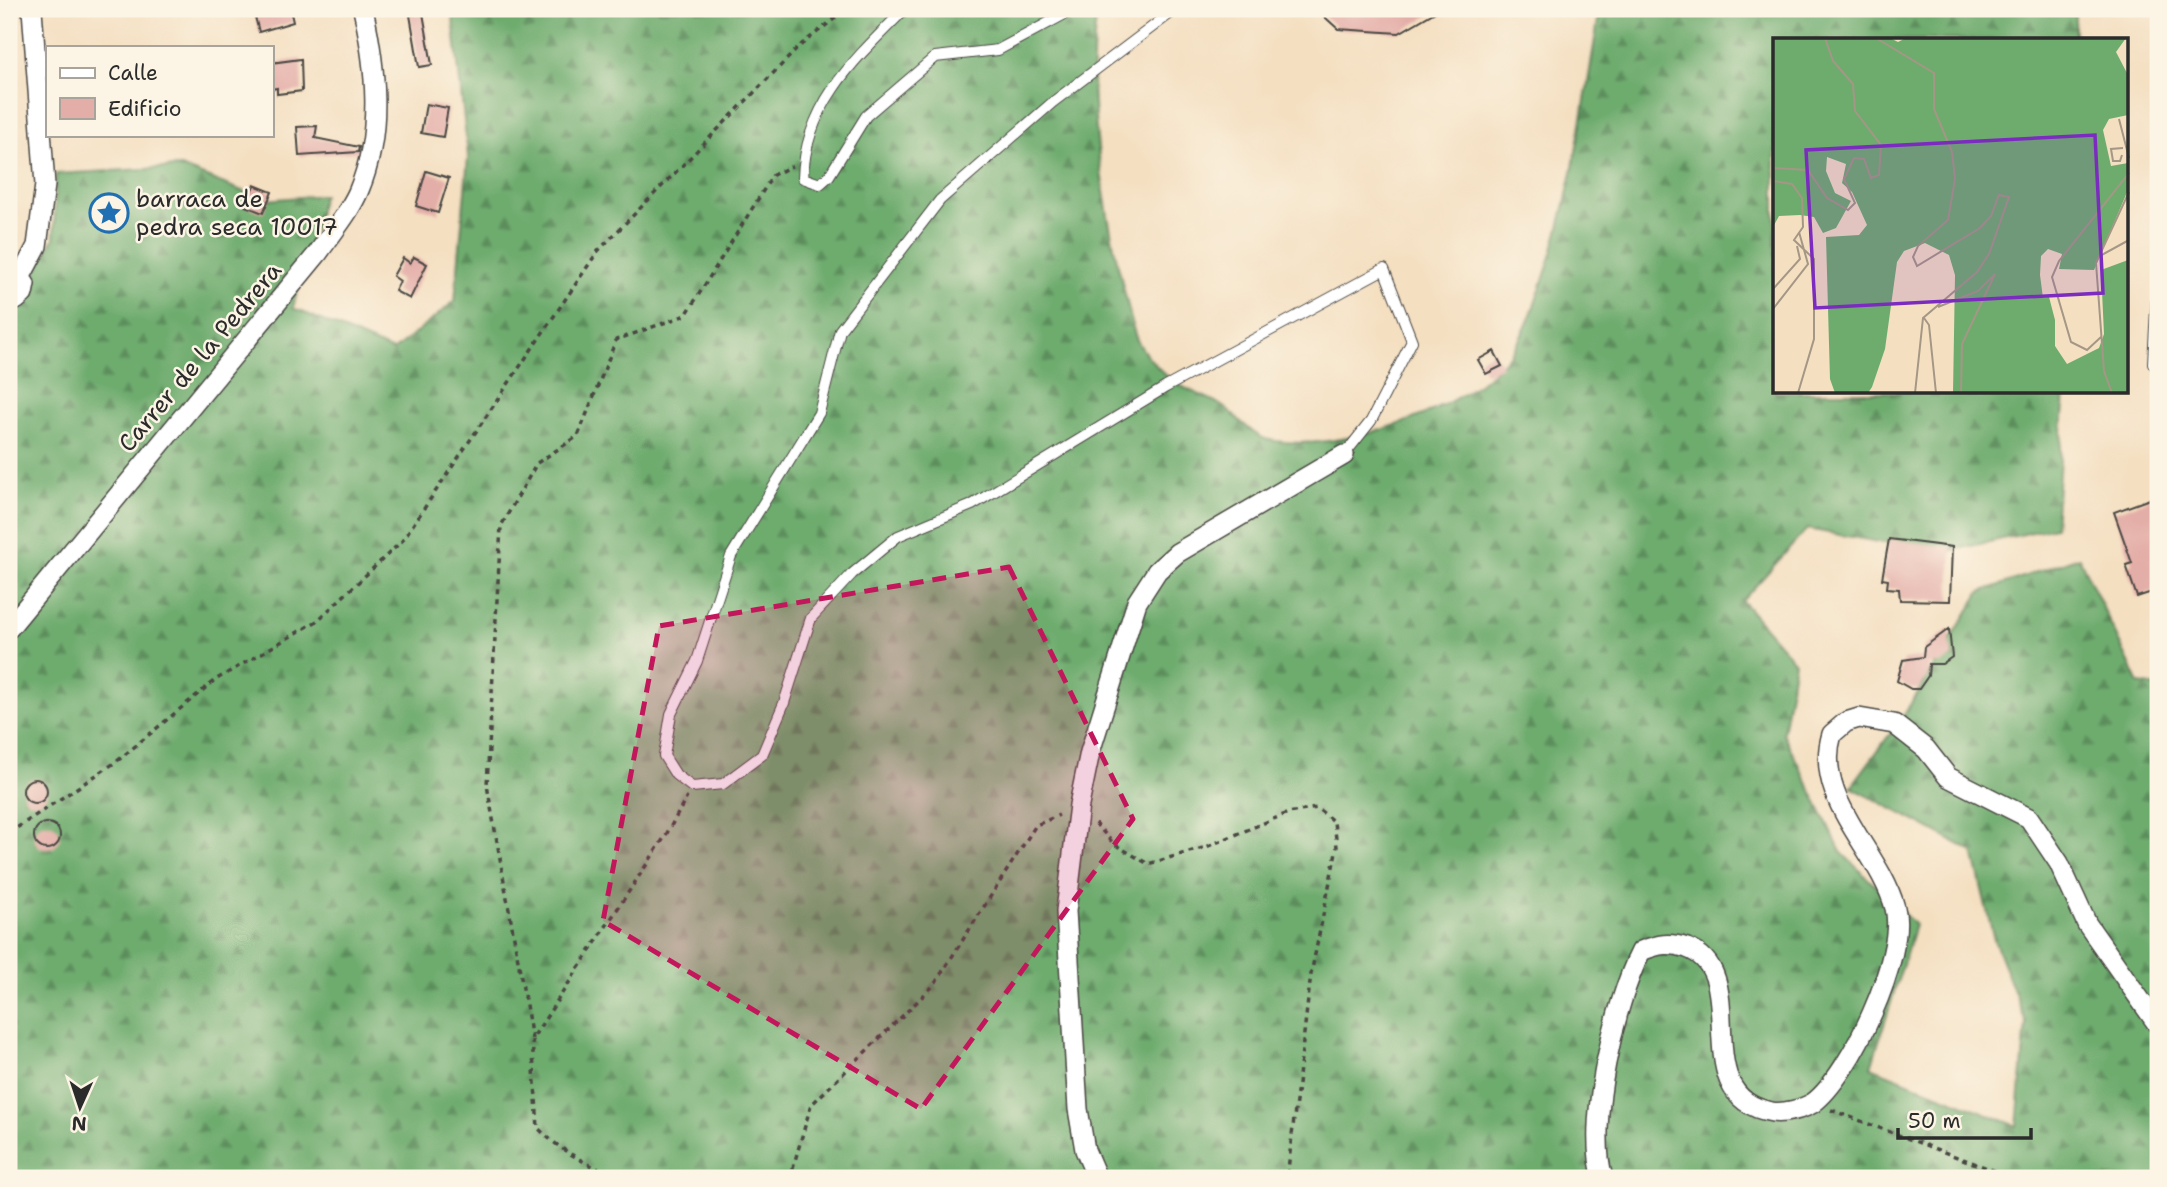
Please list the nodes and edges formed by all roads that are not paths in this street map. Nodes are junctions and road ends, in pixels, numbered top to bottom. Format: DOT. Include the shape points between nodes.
graph roads {
  1 [pos="32,9"];
  2 [pos="363,9"];
  3 [pos="905,9"];
  4 [pos="1074,9"];
  5 [pos="1176,9"];
  6 [pos="2158,273"];
  7 [pos="15,277"];
  8 [pos="9,300"];
  9 [pos="2158,370"];
  10 [pos="1344,455"];
  11 [pos="9,628"];
  12 [pos="2158,1025"];
  13 [pos="1097,1178"];
  14 [pos="1603,1178"];
  1 -- 7 [label="street" via="45,185 37,246"];
  2 -- 11 [label="street, Carrer de la Pedrera" via="374,57 374,136 359,190 318,253"];
  3 -- 4 [label="lane" via="838,78 806,141 803,178 820,184 829,176 866,116 934,57 998,50"];
  5 -- 10 [label="lane" via="1053,102 940,200 840,330 818,413 731,556 698,661 671,714 664,756 676,775 692,787 723,783 762,755 811,618 852,574 898,536 972,505 1166,387 1384,268 1412,341 1371,421"];
  6 -- 9 [label="lane" via="2153,363"];
  7 -- 8 [label="street" via="25,285 23,294"];
  10 -- 13 [label="street" via="1177,553 1137,602 1117,660 1079,806 1066,911 1078,1109 1085,1150"];
  12 -- 14 [label="street" via="2087,924 2059,863 2029,818 1948,777 1926,749 1894,724 1859,718 1832,734 1826,770 1895,907 1895,954 1870,1017 1832,1081 1812,1103 1773,1112 1737,1093 1723,1064 1721,1002 1712,971 1696,952 1670,942 1641,951 1620,1002 1599,1119 1598,1163"];
}
